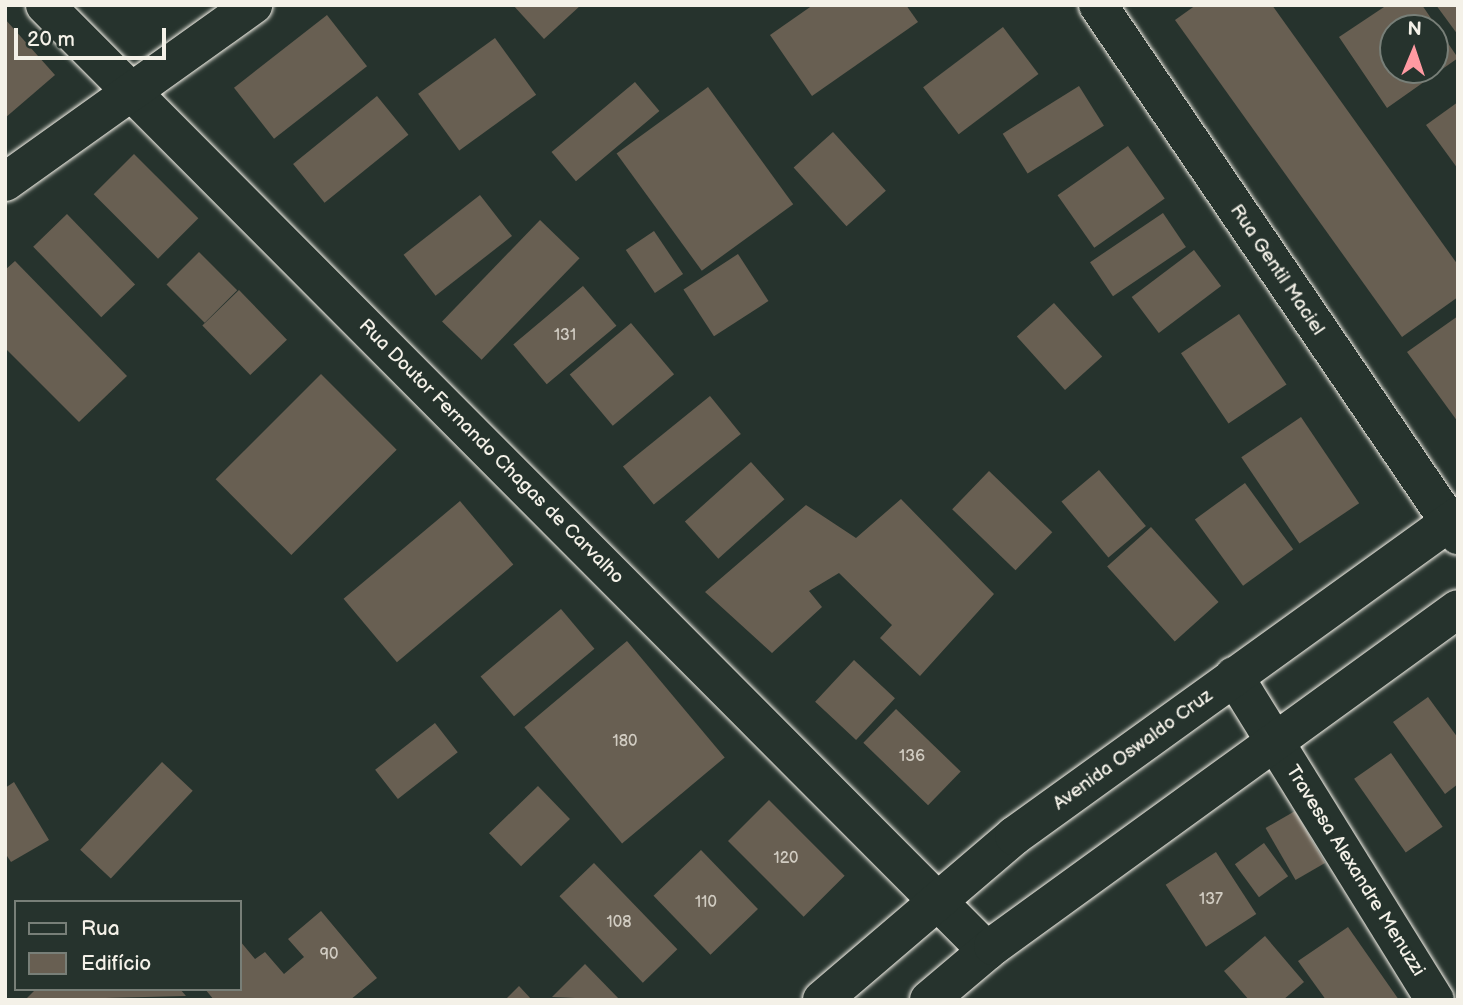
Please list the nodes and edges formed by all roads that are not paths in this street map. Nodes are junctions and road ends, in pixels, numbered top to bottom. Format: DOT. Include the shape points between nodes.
graph roads {
  1 [pos="45,5"];
  2 [pos="253,5"];
  3 [pos="1098,5"];
  4 [pos="132,93"];
  5 [pos="5,182"];
  6 [pos="1455,525"];
  7 [pos="1458,609"];
  8 [pos="1234,676"];
  9 [pos="1275,742"];
  10 [pos="936,900"];
  11 [pos="987,951"];
  12 [pos="822,1000"];
  13 [pos="929,1000"];
  14 [pos="1435,1000"];
  1 -- 4 [label="street, Rua Doutor Fernando Chagas de Carvalho"];
  2 -- 4 [label="street"];
  3 -- 6 [label="street, Rua Gentil Maciel"];
  4 -- 5 [label="street"];
  4 -- 10 [label="street, Rua Doutor Fernando Chagas de Carvalho"];
  6 -- 8 [label="street, Avenida Oswaldo Cruz"];
  7 -- 9 [label="street"];
  8 -- 9 [label="street, Travessa Alexandre Menuzzi"];
  8 -- 10 [label="street, Avenida Oswaldo Cruz"];
  9 -- 11 [label="street"];
  9 -- 14 [label="street, Travessa Alexandre Menuzzi"];
  10 -- 11 [label="street, Rua Doutor Fernando Chagas de Carvalho"];
  10 -- 12 [label="street, Avenida Oswaldo Cruz"];
  11 -- 13 [label="street"];
}
